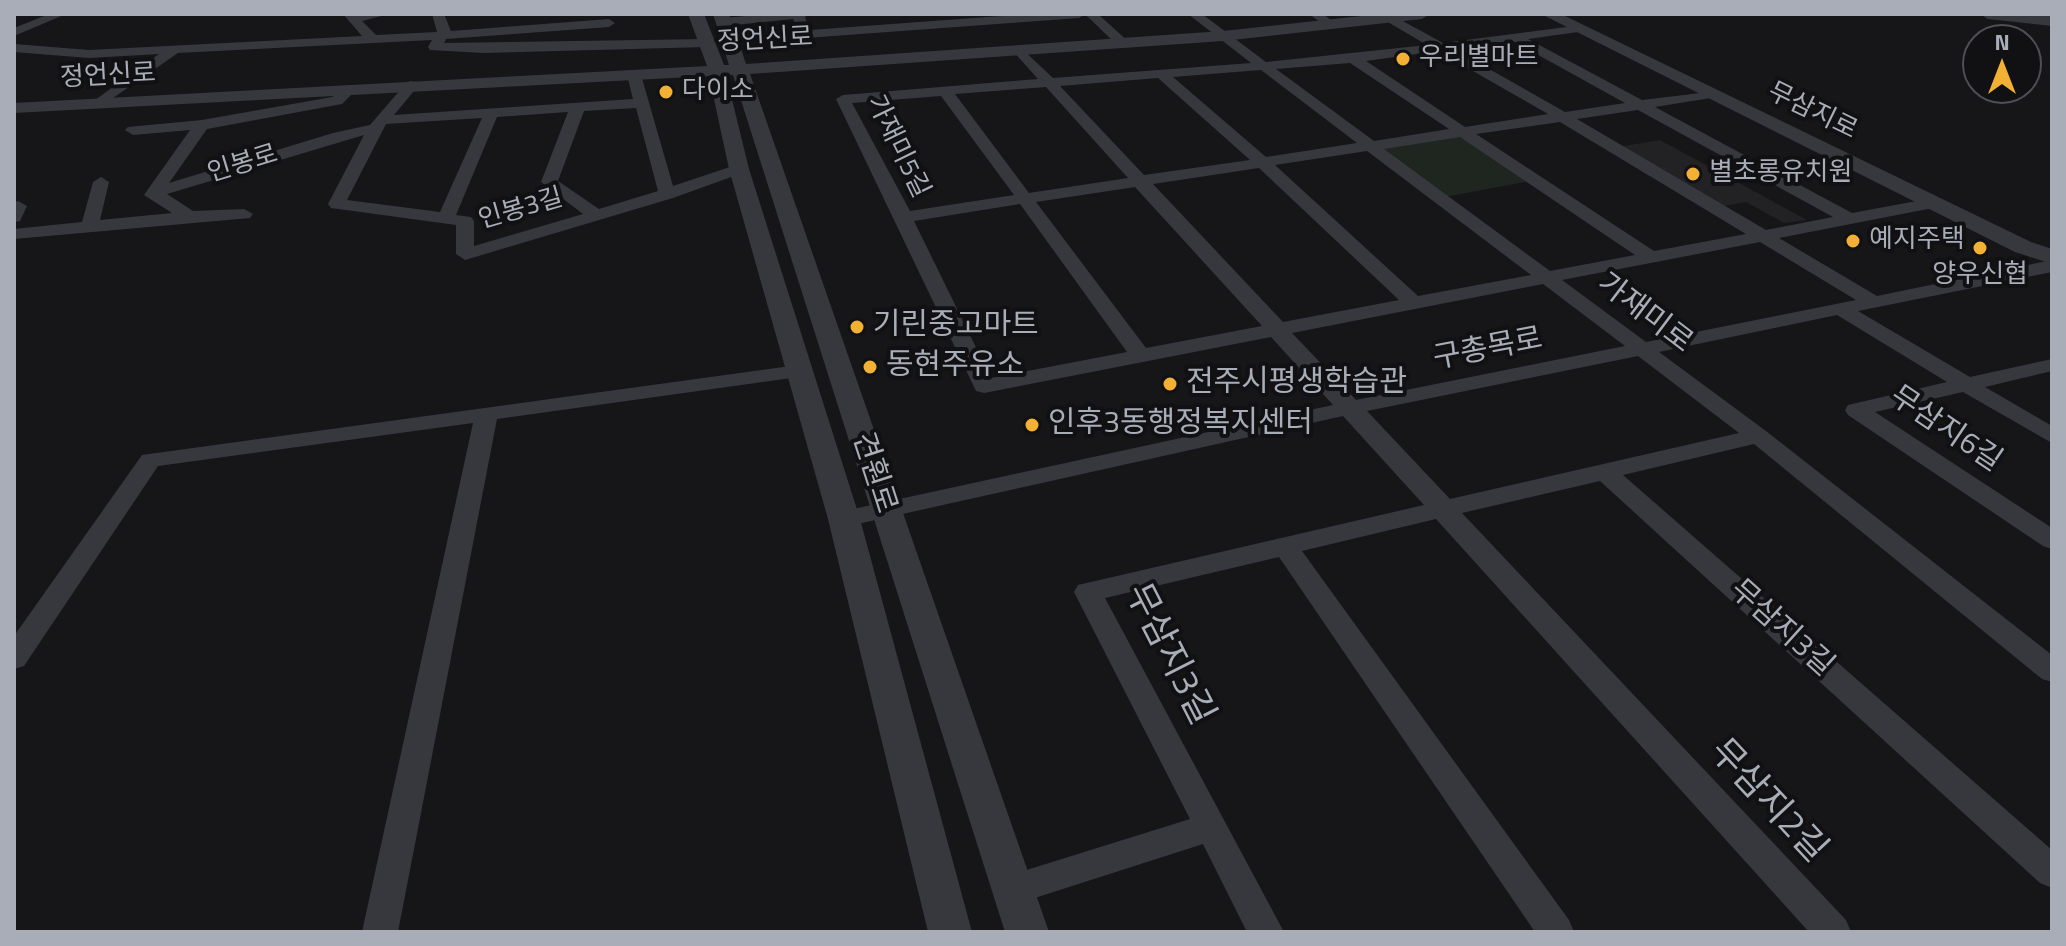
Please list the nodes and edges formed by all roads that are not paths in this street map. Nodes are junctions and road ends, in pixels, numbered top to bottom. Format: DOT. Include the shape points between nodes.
graph roads {
  1 [pos="60,14"];
  2 [pos="383,14"];
  3 [pos="438,14"];
  4 [pos="797,14"];
  5 [pos="803,14"];
  6 [pos="1079,14"];
  7 [pos="1091,14"];
  8 [pos="1194,14"];
  9 [pos="1315,14"];
  10 [pos="1422,14"];
  11 [pos="1549,14"];
  12 [pos="1988,14"];
  13 [pos="351,16"];
  14 [pos="1390,18"];
  15 [pos="608,19"];
  16 [pos="2052,21"];
  17 [pos="1332,25"];
  18 [pos="1578,28"];
  19 [pos="14,32"];
  20 [pos="441,36"];
  21 [pos="1223,36"];
  22 [pos="1515,37"];
  23 [pos="371,38"];
  24 [pos="717,39"];
  25 [pos="1123,43"];
  26 [pos="611,45"];
  27 [pos="14,48"];
  28 [pos="1444,48"];
  29 [pos="174,50"];
  30 [pos="1019,50"];
  31 [pos="1353,59"];
  32 [pos="1263,66"];
  33 [pos="1161,74"];
  34 [pos="634,75"];
  35 [pos="1050,83"];
  36 [pos="412,85"];
  37 [pos="350,89"];
  38 [pos="945,91"];
  39 [pos="1712,94"];
  40 [pos="100,103"];
  41 [pos="642,103"];
  42 [pos="1637,106"];
  43 [pos="14,108"];
  44 [pos="577,109"];
  45 [pos="491,114"];
  46 [pos="1563,117"];
  47 [pos="378,124"];
  48 [pos="202,125"];
  49 [pos="133,130"];
  50 [pos="1467,133"];
  51 [pos="1371,146"];
  52 [pos="1263,163"];
  53 [pos="739,169"];
  54 [pos="1141,181"];
  55 [pos="101,182"];
  56 [pos="153,193"];
  57 [pos="667,194"];
  58 [pos="1026,199"];
  59 [pos="1933,203"];
  60 [pos="244,214"];
  61 [pos="596,215"];
  62 [pos="189,216"];
  63 [pos="904,217"];
  64 [pos="1850,219"];
  65 [pos="445,220"];
  66 [pos="130,224"];
  67 [pos="89,227"];
  68 [pos="14,234"];
  69 [pos="1762,236"];
  70 [pos="1650,257"];
  71 [pos="2052,257"];
  72 [pos="2052,266"];
  73 [pos="1545,277"];
  74 [pos="1874,302"];
  75 [pos="1414,303"];
  76 [pos="1840,309"];
  77 [pos="1277,329"];
  78 [pos="1641,349"];
  79 [pos="1141,356"];
  80 [pos="2052,365"];
  81 [pos="798,371"];
  82 [pos="1966,385"];
  83 [pos="1350,408"];
  84 [pos="486,416"];
  85 [pos="1758,436"];
  86 [pos="2052,436"];
  87 [pos="1605,472"];
  88 [pos="884,508"];
  89 [pos="1442,508"];
  90 [pos="844,519"];
  91 [pos="2052,540"];
  92 [pos="1285,546"];
  93 [pos="14,658"];
  94 [pos="2052,671"];
  95 [pos="1211,827"];
  96 [pos="2052,872"];
  97 [pos="1013,889"];
  98 [pos="380,932"];
  99 [pos="950,932"];
  100 [pos="1027,932"];
  101 [pos="1266,932"];
  102 [pos="1556,932"];
  103 [pos="1833,932"];
  1 -- 19 [label="street"];
  2 -- 13 [label="street"];
  3 -- 20 [label="street" via="445,30"];
  4 -- 5 [label="street"];
  4 -- 6 [label="street" via="806,34"];
  4 -- 24 [label="street"];
  7 -- 25 [label="street"];
  8 -- 21 [label="street, 가재미로"];
  9 -- 17 [label="street"];
  10 -- 14 [label="street, 정언신로"];
  11 -- 18 [label="street, 무삼지로"];
  12 -- 16 [label="street"];
  13 -- 23 [label="street"];
  14 -- 17 [label="street, 정언신로"];
  14 -- 28 [label="street"];
  15 -- 20 [label="street"];
  15 -- 26 [label="street"];
  17 -- 21 [label="street, 정언신로"];
  18 -- 22 [label="street, 가재미5길"];
  18 -- 39 [label="street, 무삼지로"];
  20 -- 23 [label="street"];
  20 -- 26 [label="street" via="435,47"];
  21 -- 25 [label="street, 정언신로"];
  21 -- 32 [label="street, 가재미로"];
  22 -- 28 [label="street, 가재미5길"];
  22 -- 42 [label="street"];
  23 -- 29 [label="street"];
  24 -- 26 [label="street"];
  24 -- 30 [label="street, 정언신로"];
  24 -- 34 [label="street, 정언신로"];
  24 -- 53 [label="street, 견훤로"];
  24 -- 88 [label="street, 견훤로"];
  25 -- 30 [label="street, 정언신로"];
  27 -- 29 [label="street" via="89,54"];
  28 -- 31 [label="street, 가재미5길"];
  28 -- 46 [label="street"];
  29 -- 40 [label="street"];
  30 -- 35 [label="street"];
  31 -- 32 [label="street, 가재미5길"];
  31 -- 50 [label="street"];
  32 -- 33 [label="street, 가재미5길"];
  32 -- 51 [label="street, 가재미로"];
  33 -- 35 [label="street, 가재미5길"];
  33 -- 52 [label="street"];
  34 -- 36 [label="street, 정언신로"];
  34 -- 41 [label="street"];
  35 -- 38 [label="street, 가재미5길"];
  35 -- 54 [label="street"];
  36 -- 37 [label="street, 정언신로"];
  36 -- 47 [label="street"];
  37 -- 40 [label="street, 정언신로"];
  37 -- 48 [label="street, 정언신로" via="337,101"];
  38 -- 58 [label="street"];
  38 -- 63 [label="street, 가재미5길" via="843,99"];
  39 -- 42 [label="street"];
  39 -- 59 [label="street, 무삼지로"];
  40 -- 43 [label="street, 정언신로"];
  41 -- 44 [label="street, 인봉로"];
  41 -- 57 [label="street"];
  42 -- 46 [label="street"];
  42 -- 64 [label="street"];
  44 -- 45 [label="street, 인봉로"];
  44 -- 61 [label="street, 인봉3길" via="549,182"];
  45 -- 47 [label="street, 인봉로"];
  45 -- 65 [label="street, 인봉3길"];
  46 -- 50 [label="street"];
  46 -- 69 [label="street"];
  47 -- 56 [label="street, 인봉로"];
  47 -- 65 [label="street, 인봉3길" via="337,204"];
  48 -- 49 [label="street, 정언신로"];
  48 -- 56 [label="street"];
  50 -- 51 [label="street"];
  50 -- 70 [label="street"];
  51 -- 52 [label="street"];
  51 -- 73 [label="street, 가재미로"];
  52 -- 54 [label="street"];
  52 -- 75 [label="street"];
  53 -- 57 [label="street, 인봉3길"];
  53 -- 81 [label="street, 견훤로"];
  54 -- 58 [label="street"];
  54 -- 77 [label="street"];
  55 -- 67 [label="street"];
  56 -- 62 [label="street, 인봉로"];
  56 -- 66 [label="street"];
  57 -- 61 [label="street, 인봉3길"];
  58 -- 63 [label="street"];
  58 -- 79 [label="street"];
  59 -- 64 [label="street"];
  59 -- 71 [label="street, 무삼지로"];
  60 -- 62 [label="street"];
  61 -- 65 [label="street, 인봉3길" via="465,254 465,221"];
  62 -- 66 [label="street"];
  63 -- 79 [label="street" via="984,386"];
  64 -- 69 [label="street"];
  66 -- 67 [label="street"];
  67 -- 68 [label="street"];
  69 -- 70 [label="street"];
  69 -- 74 [label="street"];
  70 -- 73 [label="street"];
  72 -- 74 [label="street, 구총목로"];
  73 -- 75 [label="street"];
  73 -- 78 [label="street, 가재미로"];
  74 -- 76 [label="street, 구총목로"];
  75 -- 77 [label="street"];
  76 -- 78 [label="street, 구총목로"];
  76 -- 82 [label="street"];
  77 -- 79 [label="street"];
  77 -- 83 [label="street"];
  78 -- 83 [label="street, 구총목로"];
  78 -- 85 [label="street, 가재미로"];
  80 -- 82 [label="street, 무삼지6길"];
  81 -- 84 [label="street"];
  81 -- 90 [label="street, 견훤로"];
  82 -- 86 [label="street, 무삼지6길"];
  82 -- 91 [label="street, 무삼지6길" via="1856,410"];
  83 -- 88 [label="street, 구총목로"];
  83 -- 89 [label="street"];
  84 -- 93 [label="street" via="150,460"];
  84 -- 98 [label="street"];
  85 -- 87 [label="street, 무삼지3길"];
  85 -- 94 [label="street, 가재미로"];
  87 -- 89 [label="street, 무삼지3길"];
  87 -- 96 [label="street, 무삼지3길"];
  88 -- 90 [label="street, 구총목로"];
  88 -- 97 [label="street, 견훤로"];
  89 -- 92 [label="street, 무삼지3길"];
  89 -- 103 [label="street, 무삼지2길"];
  90 -- 99 [label="street, 견훤로"];
  92 -- 95 [label="street, 무삼지3길" via="1088,592"];
  92 -- 102 [label="street"];
  95 -- 97 [label="street"];
  95 -- 101 [label="street, 무삼지3길"];
  97 -- 100 [label="street, 견훤로"];
}
